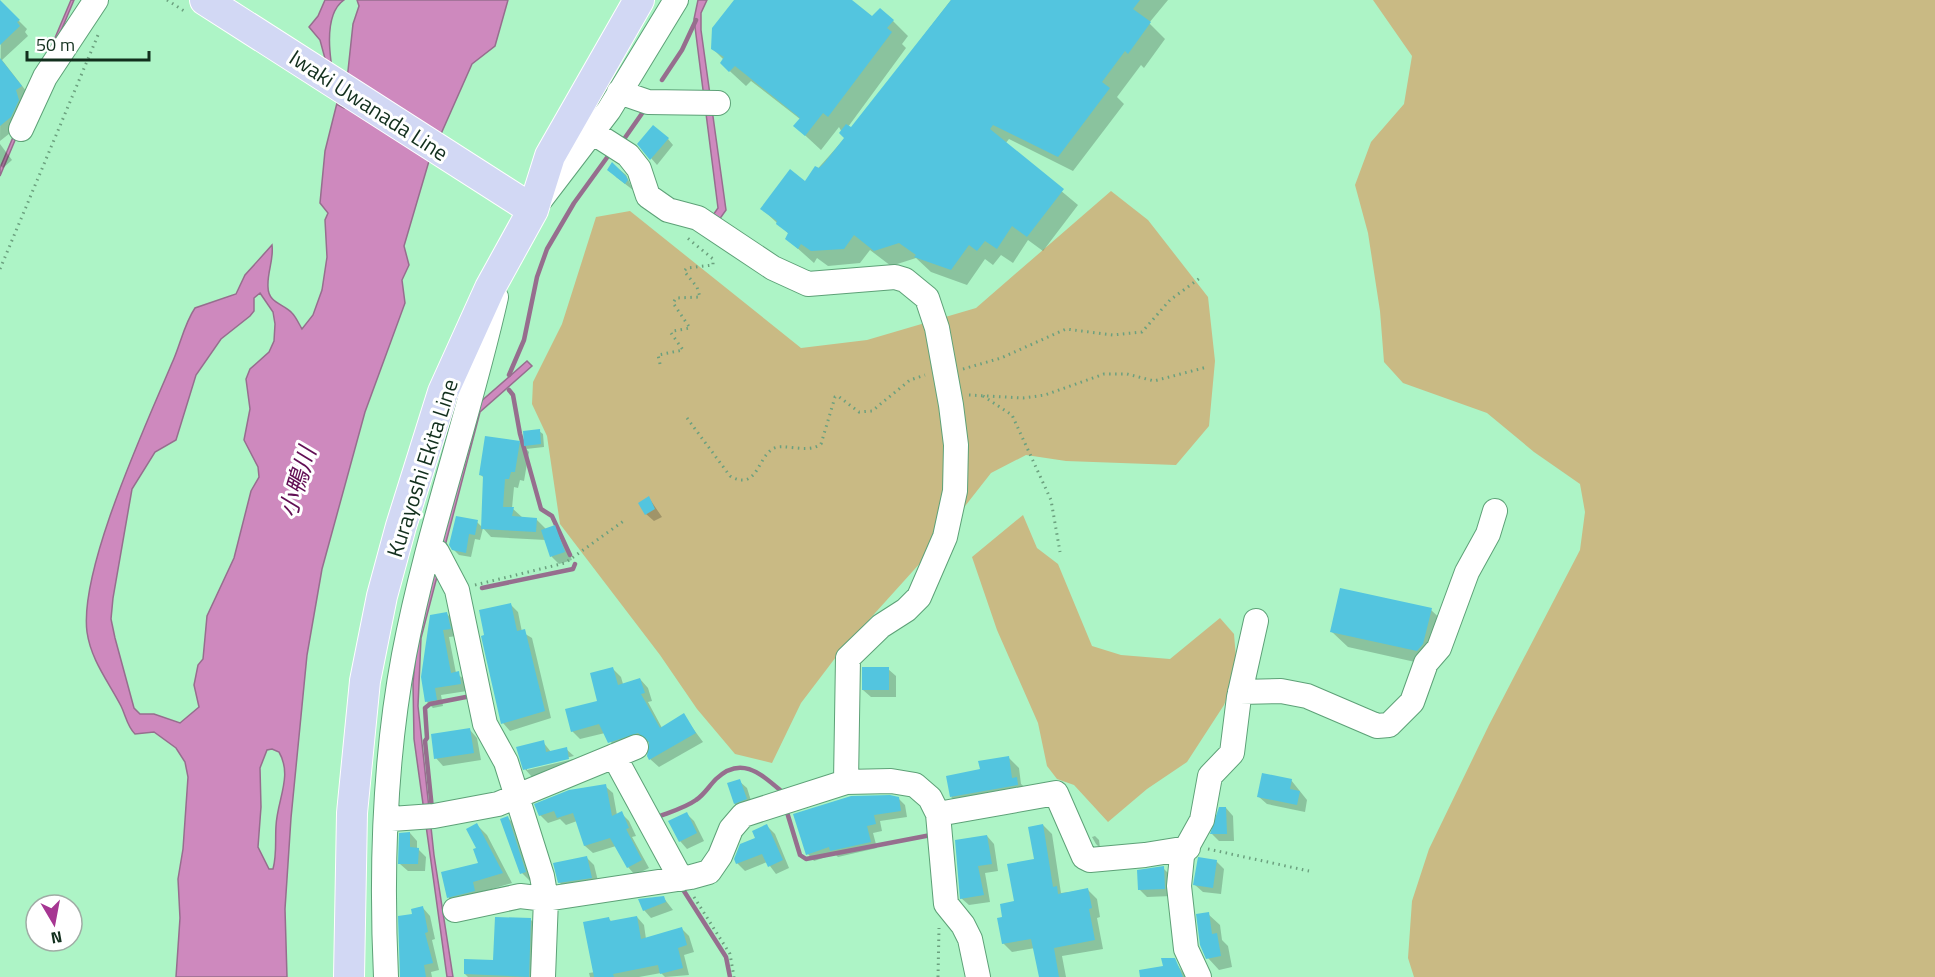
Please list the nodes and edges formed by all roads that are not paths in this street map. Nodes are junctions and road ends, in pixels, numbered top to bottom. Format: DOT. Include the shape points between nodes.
graph roads {
  1 [pos="96,0"];
  2 [pos="205,0"];
  3 [pos="639,0"];
  4 [pos="676,0"];
  5 [pos="619,92"];
  6 [pos="718,103"];
  7 [pos="21,129"];
  8 [pos="592,132"];
  9 [pos="522,203"];
  10 [pos="490,288"];
  11 [pos="1495,511"];
  12 [pos="429,549"];
  13 [pos="1256,621"];
  14 [pos="1240,692"];
  15 [pos="846,782"];
  16 [pos="518,796"];
  17 [pos="938,814"];
  18 [pos="391,819"];
  19 [pos="1189,847"];
  20 [pos="681,879"];
  21 [pos="546,899"];
  22 [pos="455,910"];
  23 [pos="349,977"];
  24 [pos="386,977"];
  25 [pos="543,977"];
  26 [pos="978,977"];
  27 [pos="1199,977"];
  1 -- 7 [label="street" via="45,77"];
  2 -- 9 [label="main road, Iwaki Uwanada Line"];
  3 -- 9 [label="main road, Kurayoshi Ekita Line"];
  4 -- 5 [label="street"];
  5 -- 6 [label="street" via="648,102"];
  5 -- 8 [label="street"];
  8 -- 9 [label="street"];
  8 -- 15 [label="street" via="628,155 639,169 648,196 676,212 698,218 773,268 808,284 880,277 905,280 927,298 946,380 956,456 955,491 949,523 919,597 848,658"];
  9 -- 10 [label="main road, Kurayoshi Ekita Line"];
  10 -- 12 [label="street" via="496,298"];
  10 -- 23 [label="main road, Kurayoshi Ekita Line" via="443,392 382,596 365,681 352,813"];
  11 -- 14 [label="street" via="1439,648 1426,663 1412,702 1389,725 1377,726 1307,696 1281,691"];
  12 -- 16 [label="street" via="437,552 457,590 484,724 506,762"];
  12 -- 24 [label="street" via="404,655 392,742 383,906"];
  13 -- 14 [label="street"];
  14 -- 19 [label="street" via="1232,753 1210,776 1202,820"];
  15 -- 17 [label="street" via="915,785 930,798"];
  15 -- 20 [label="street" via="743,814 709,872"];
  16 -- 18 [label="street" via="464,812"];
  16 -- 20 [label="street" via="625,752"];
  16 -- 21 [label="street"];
  17 -- 19 [label="street" via="1056,793 1084,857 1090,860"];
  17 -- 26 [label="street" via="946,904 970,939"];
  19 -- 27 [label="street" via="1182,856 1181,907 1186,949"];
  20 -- 21 [label="street"];
  21 -- 22 [label="street" via="520,896"];
  21 -- 25 [label="street"];
}
